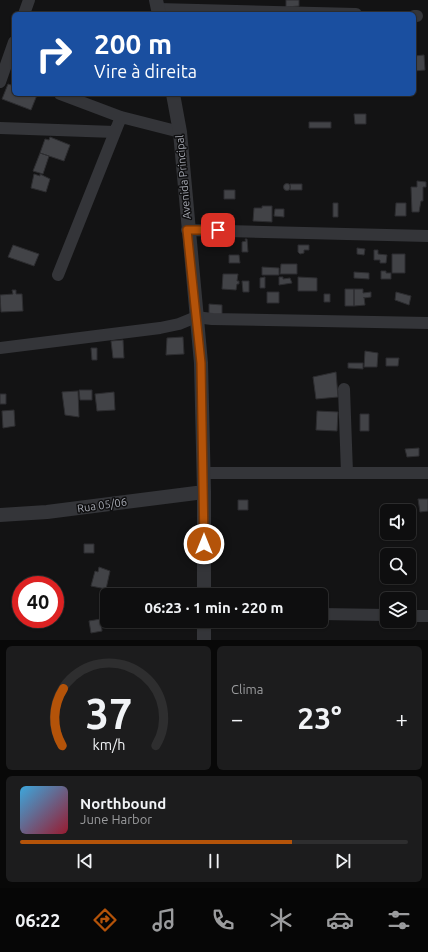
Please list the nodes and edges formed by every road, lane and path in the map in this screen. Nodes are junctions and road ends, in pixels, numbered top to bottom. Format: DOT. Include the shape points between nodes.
graph roads {
  1 [pos="28,0"];
  2 [pos="158,8"];
  3 [pos="25,12"];
  4 [pos="290,12"];
  5 [pos="12,49"];
  6 [pos="4,76"];
  7 [pos="65,96"];
  8 [pos="173,96"];
  9 [pos="121,117"];
  10 [pos="0,128"];
  11 [pos="115,132"];
  12 [pos="180,132"];
  13 [pos="187,230"];
  14 [pos="428,236"];
  15 [pos="58,274"];
  16 [pos="196,317"];
  17 [pos="428,323"];
  18 [pos="0,348"];
  19 [pos="344,388"];
  20 [pos="204,473"];
  21 [pos="347,473"];
  22 [pos="428,473"];
  23 [pos="204,492"];
  24 [pos="0,516"];
  25 [pos="204,588"];
  26 [pos="328,614"];
  27 [pos="380,615"];
  28 [pos="416,616"];
  29 [pos="428,616"];
  30 [pos="204,628"];
  31 [pos="204,640"];
  1 -- 3 [label="street"];
  2 -- 4 [label="street"];
  5 -- 6 [label="street"];
  7 -- 9 [label="street"];
  8 -- 12 [label="street, Avenida Principal"];
  9 -- 11 [label="street"];
  9 -- 12 [label="street"];
  10 -- 11 [label="street"];
  11 -- 15 [label="street"];
  12 -- 13 [label="street, Avenida Principal"];
  13 -- 14 [label="street"];
  13 -- 16 [label="street, Avenida Principal"];
  16 -- 17 [label="street" via="212,320"];
  16 -- 18 [label="street" via="160,328"];
  16 -- 20 [label="street, Avenida Principal" via="201,363"];
  19 -- 21 [label="street"];
  20 -- 21 [label="street"];
  20 -- 23 [label="street, Avenida Principal"];
  21 -- 22 [label="street"];
  23 -- 24 [label="street, Rua 05/06"];
  23 -- 25 [label="street, Avenida Principal"];
  26 -- 27 [label="street"];
  28 -- 29 [label="street"];
  30 -- 31 [label="street"];
}
